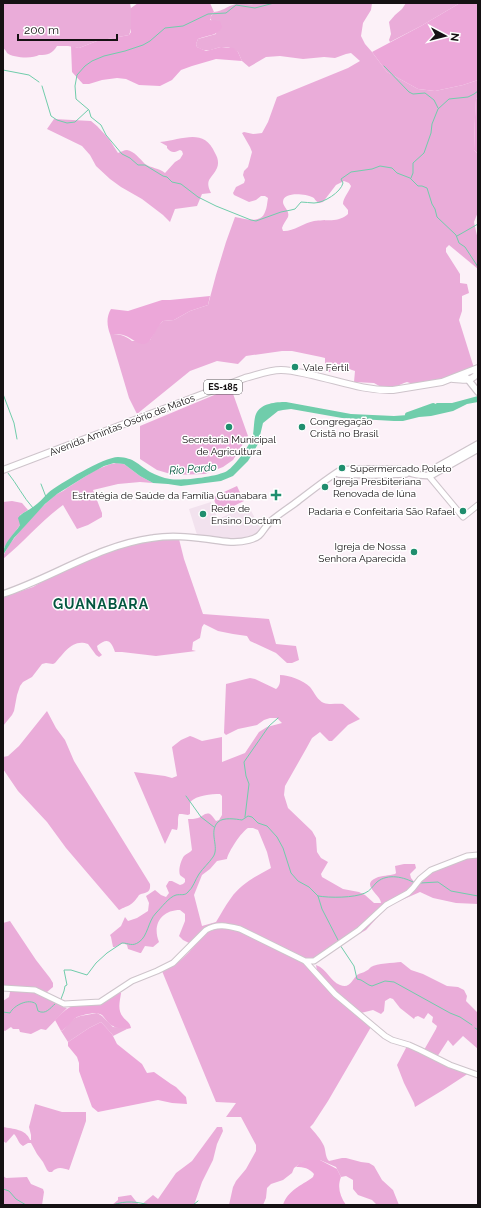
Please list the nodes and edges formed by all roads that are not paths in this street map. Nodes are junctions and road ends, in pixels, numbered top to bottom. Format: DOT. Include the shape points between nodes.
graph roads {
  1 [pos="478,368"];
  2 [pos="468,372"];
  3 [pos="476,375"];
  4 [pos="452,379"];
  5 [pos="468,380"];
  6 [pos="477,390"];
  7 [pos="478,444"];
  8 [pos="478,449"];
  9 [pos="3,470"];
  10 [pos="428,475"];
  11 [pos="478,505"];
  12 [pos="3,594"];
  13 [pos="478,855"];
  14 [pos="317,959"];
  15 [pos="305,961"];
  16 [pos="315,972"];
  17 [pos="3,988"];
  18 [pos="478,1075"];
  1 -- 2 [label="main road, ES-185"];
  2 -- 3 [label="main road"];
  2 -- 4 [label="main road, ES-185"];
  2 -- 5 [label="main road"];
  3 -- 5 [label="main road"];
  3 -- 6 [label="main road"];
  4 -- 5 [label="main road"];
  4 -- 9 [label="main road, Avenida Amintas Osório de Matos / ES-185" via="393,390 378,390 290,371 270,371 245,378"];
  5 -- 6 [label="main road"];
  7 -- 10 [label="main road"];
  8 -- 10 [label="main road"];
  10 -- 11 [label="street" via="463,517"];
  10 -- 12 [label="main road" via="390,469 338,473 273,520 254,538 233,542 169,536 135,541 105,550"];
  13 -- 14 [label="street" via="467,856 432,870 408,893 386,905 362,928"];
  14 -- 15 [label="street"];
  14 -- 16 [label="street" via="314,965"];
  15 -- 16 [label="street"];
  15 -- 17 [label="street" via="240,929 219,925 206,930 170,965 132,980 100,1002 60,1003 32,989"];
  16 -- 18 [label="street" via="335,994 385,1036"];
}
